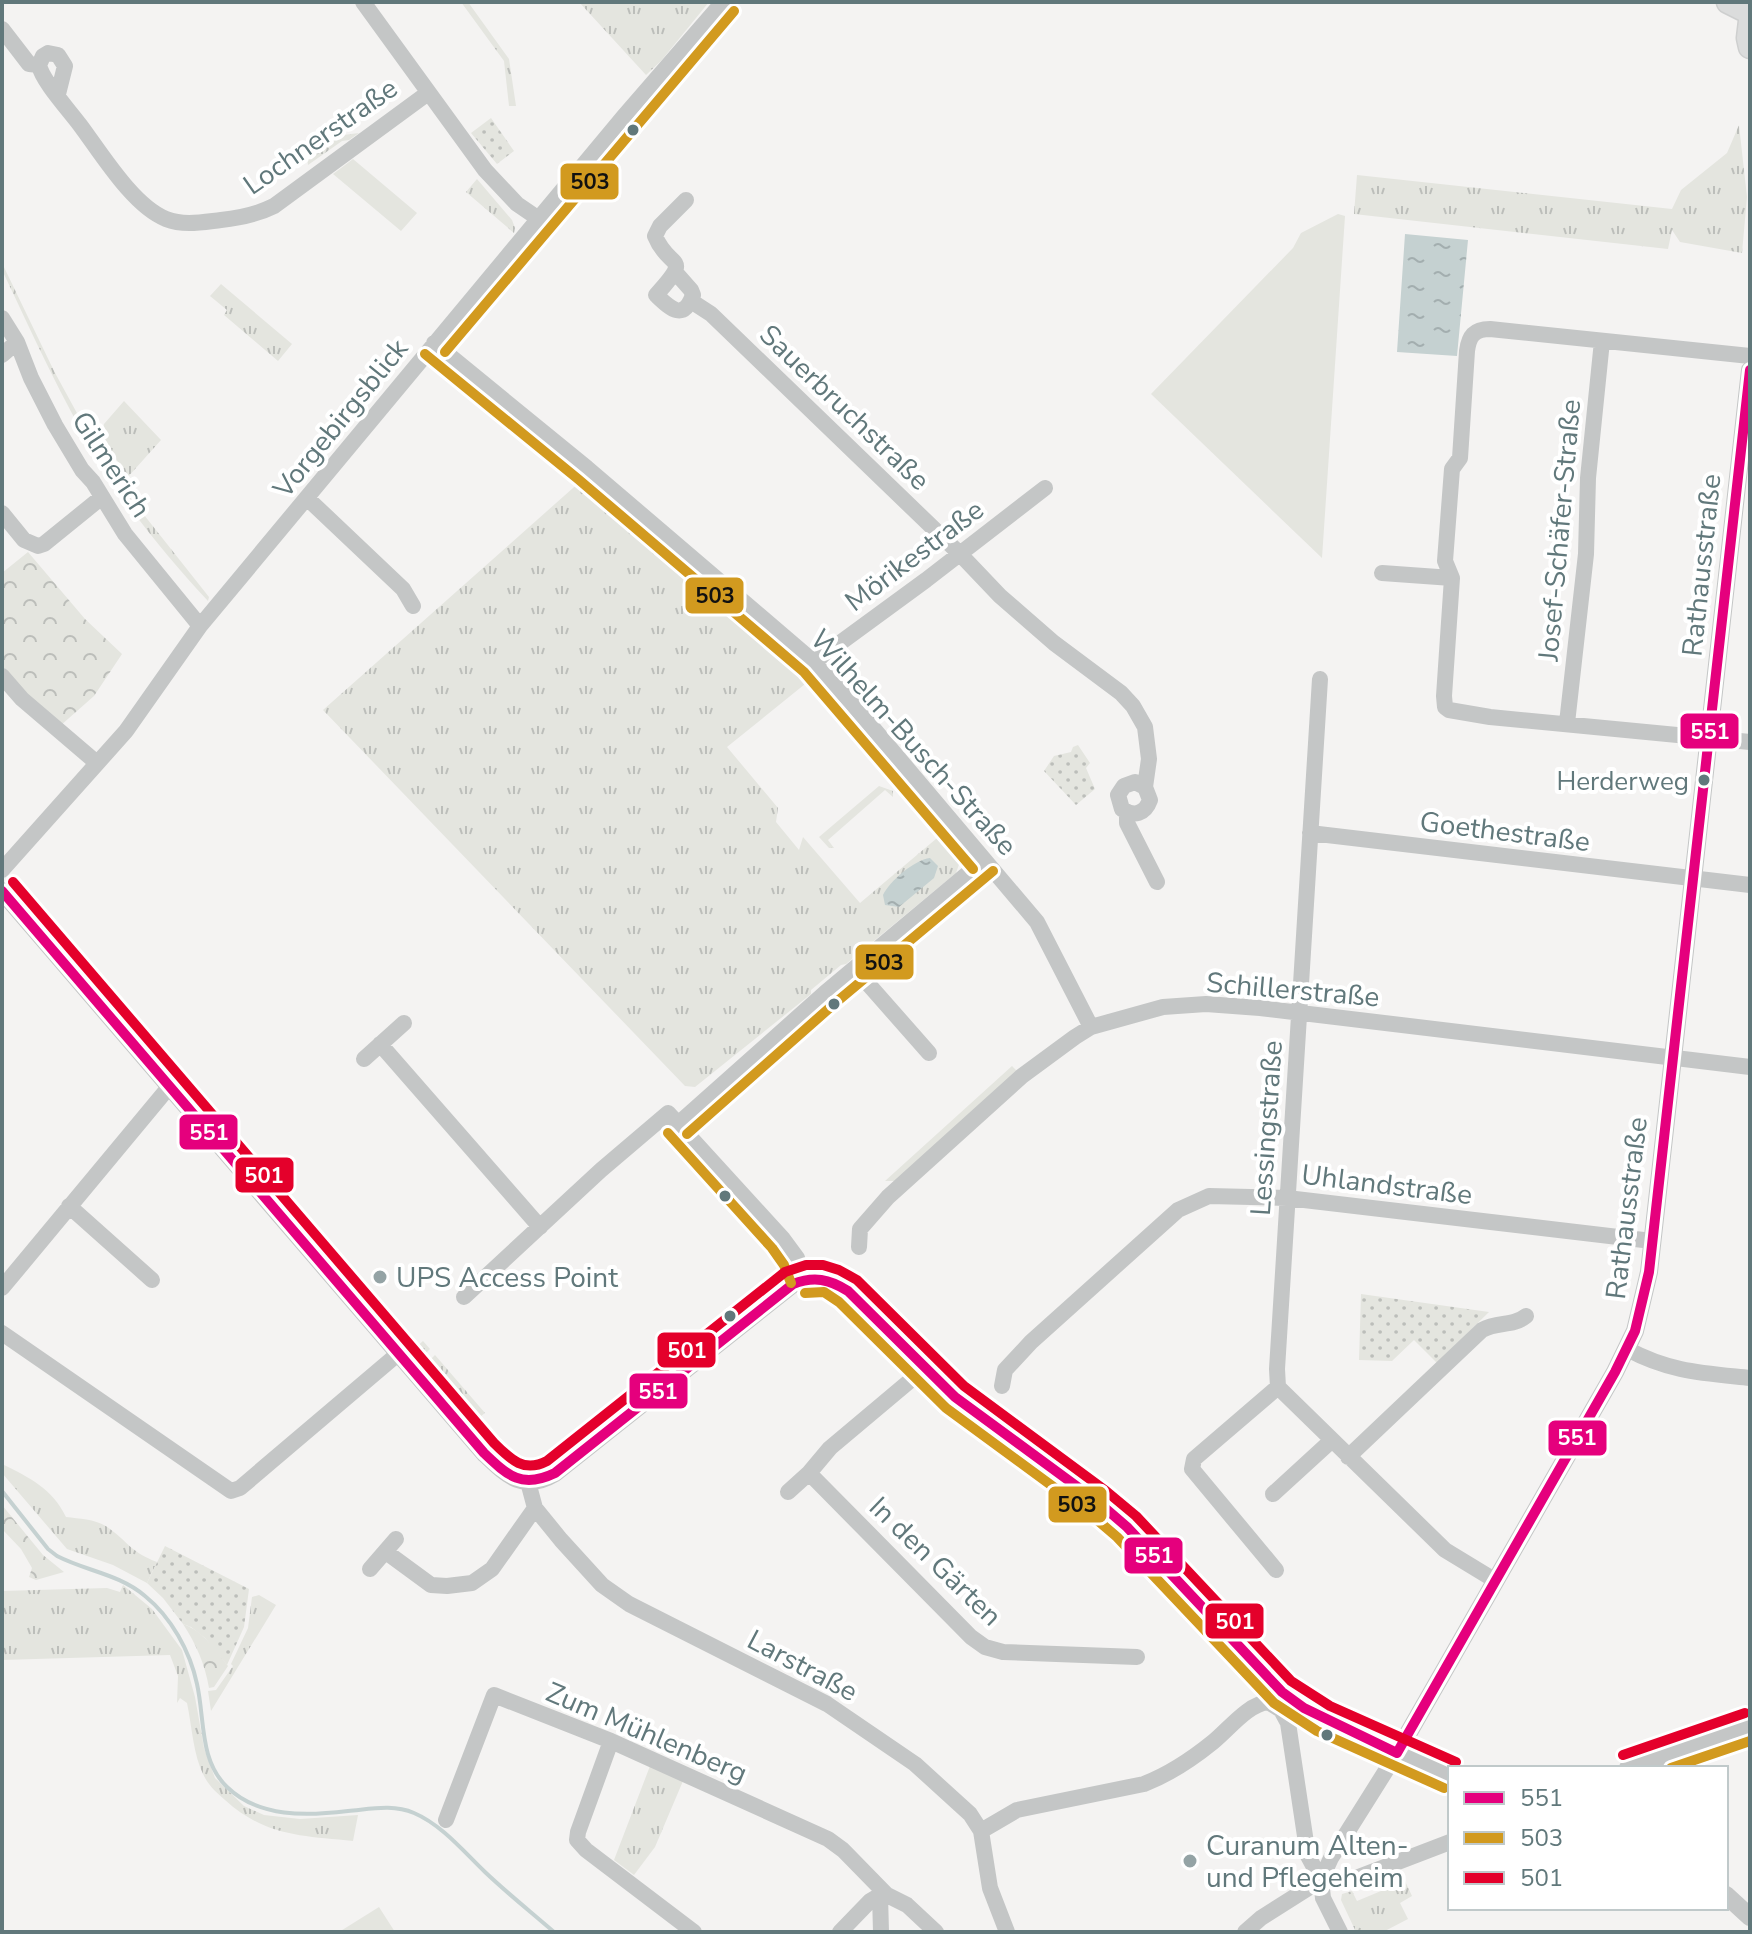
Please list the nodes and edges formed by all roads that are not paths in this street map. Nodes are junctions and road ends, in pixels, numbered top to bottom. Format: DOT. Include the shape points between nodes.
graph roads {
  1 [pos="363,2"];
  2 [pos="723,2"];
  3 [pos="1728,2"];
  4 [pos="1750,13"];
  5 [pos="1750,21"];
  6 [pos="2,29"];
  7 [pos="1750,47"];
  8 [pos="39,65"];
  9 [pos="428,93"];
  10 [pos="58,94"];
  11 [pos="686,200"];
  12 [pos="539,219"];
  13 [pos="676,273"];
  14 [pos="691,301"];
  15 [pos="2,318"];
  16 [pos="1602,341"];
  17 [pos="17,342"];
  18 [pos="434,343"];
  19 [pos="2,355"];
  20 [pos="1750,356"];
  21 [pos="1750,370"];
  22 [pos="1045,488"];
  23 [pos="102,497"];
  24 [pos="308,499"];
  25 [pos="2,513"];
  26 [pos="960,554"];
  27 [pos="1382,573"];
  28 [pos="1452,578"];
  29 [pos="413,606"];
  30 [pos="200,626"];
  31 [pos="814,662"];
  32 [pos="2,676"];
  33 [pos="1320,679"];
  34 [pos="1567,723"];
  35 [pos="1710,738"];
  36 [pos="1750,742"];
  37 [pos="97,763"];
  38 [pos="1145,787"];
  39 [pos="1127,813"];
  40 [pos="1310,833"];
  41 [pos="984,860"];
  42 [pos="2,870"];
  43 [pos="1694,878"];
  44 [pos="1157,882"];
  45 [pos="1750,885"];
  46 [pos="2,891"];
  47 [pos="855,969"];
  48 [pos="1300,1013"];
  49 [pos="404,1023"];
  50 [pos="1091,1027"];
  51 [pos="380,1044"];
  52 [pos="929,1053"];
  53 [pos="364,1059"];
  54 [pos="1673,1059"];
  55 [pos="1750,1067"];
  56 [pos="169,1087"];
  57 [pos="673,1119"];
  58 [pos="1287,1198"];
  59 [pos="69,1206"];
  60 [pos="540,1227"];
  61 [pos="1652,1241"];
  62 [pos="859,1247"];
  63 [pos="804,1279"];
  64 [pos="152,1280"];
  65 [pos="2,1288"];
  66 [pos="464,1297"];
  67 [pos="1526,1316"];
  68 [pos="2,1333"];
  69 [pos="1627,1349"];
  70 [pos="399,1353"];
  71 [pos="924,1369"];
  72 [pos="1750,1378"];
  73 [pos="1002,1386"];
  74 [pos="1278,1387"];
  75 [pos="1331,1441"];
  76 [pos="1348,1457"];
  77 [pos="809,1473"];
  78 [pos="528,1482"];
  79 [pos="788,1492"];
  80 [pos="1273,1494"];
  81 [pos="535,1508"];
  82 [pos="370,1569"];
  83 [pos="1276,1570"];
  84 [pos="1496,1581"];
  85 [pos="1137,1657"];
  86 [pos="1750,1726"];
  87 [pos="611,1741"];
  88 [pos="1397,1753"];
  89 [pos="1634,1766"];
  90 [pos="1448,1774"];
  91 [pos="446,1820"];
  92 [pos="981,1831"];
  93 [pos="1448,1843"];
  94 [pos="1321,1880"];
  95 [pos="883,1895"];
  96 [pos="1728,1897"];
  97 [pos="1750,1917"];
  98 [pos="694,1932"];
  99 [pos="840,1932"];
  100 [pos="881,1932"];
  101 [pos="936,1932"];
  102 [pos="1007,1932"];
  103 [pos="1245,1932"];
  104 [pos="1340,1932"];
  1 -- 9 [label="street"];
  2 -- 12 [label="street, Vorgebirgsblick"];
  3 -- 4 [label="main road"];
  5 -- 7 [label="main road"];
  6 -- 8 [label="street, Lochnerstraße" via="29,64"];
  8 -- 10 [label="street, Lochnerstraße"];
  8 -- 10 [label="street" via="48,53 63,61"];
  9 -- 10 [label="street, Lochnerstraße" via="274,206 249,217 198,223 167,219 137,198"];
  9 -- 12 [label="street" via="485,170"];
  11 -- 13 [label="street, Sauerbruchstraße" via="655,236 675,260"];
  12 -- 18 [label="street, Vorgebirgsblick"];
  13 -- 14 [label="street, Sauerbruchstraße" via="691,290"];
  13 -- 14 [label="street" via="656,295 672,310"];
  14 -- 26 [label="street, Sauerbruchstraße" via="711,314"];
  15 -- 17 [label="street, Gilmerich"];
  16 -- 20 [label="street"];
  16 -- 28 [label="street" via="1490,329 1472,334 1460,458 1452,469 1445,561"];
  16 -- 34 [label="street, Josef-Schäfer-Straße"];
  17 -- 19 [label="street"];
  17 -- 23 [label="street, Gilmerich" via="55,425"];
  18 -- 24 [label="street, Vorgebirgsblick"];
  18 -- 31 [label="street, Wilhelm-Busch-Straße"];
  21 -- 35 [label="street, Rathausstraße"];
  22 -- 26 [label="street, Mörikestraße"];
  23 -- 25 [label="street" via="38,546 24,540"];
  23 -- 30 [label="street, Gilmerich" via="133,545"];
  24 -- 29 [label="street" via="403,589"];
  24 -- 30 [label="street, Vorgebirgsblick"];
  26 -- 31 [label="street, Mörikestraße"];
  26 -- 38 [label="street, Sauerbruchstraße" via="1016,611 1133,706 1147,737"];
  27 -- 28 [label="street"];
  28 -- 34 [label="street" via="1445,707 1490,717"];
  30 -- 37 [label="street, Vorgebirgsblick" via="139,714"];
  31 -- 41 [label="street, Wilhelm-Busch-Straße"];
  32 -- 37 [label="street"];
  33 -- 40 [label="street, Lessingstraße"];
  34 -- 35 [label="street"];
  35 -- 36 [label="street"];
  35 -- 43 [label="street, Rathausstraße"];
  37 -- 42 [label="street, Vorgebirgsblick"];
  38 -- 39 [label="street" via="1147,807"];
  38 -- 39 [label="street" via="1135,782 1120,790 1119,802"];
  39 -- 44 [label="street"];
  40 -- 43 [label="street, Goethestraße"];
  40 -- 48 [label="street, Lessingstraße"];
  41 -- 47 [label="street"];
  41 -- 50 [label="street, Wilhelm-Busch-Straße" via="1037,922"];
  43 -- 45 [label="street, Goethestraße"];
  43 -- 54 [label="street, Rathausstraße"];
  46 -- 56 [label="street"];
  47 -- 52 [label="street"];
  47 -- 57 [label="street"];
  48 -- 50 [label="street, Schillerstraße" via="1233,1005 1182,1006"];
  48 -- 54 [label="street, Schillerstraße"];
  48 -- 58 [label="street, Lessingstraße"];
  49 -- 51 [label="street"];
  50 -- 62 [label="street, Schillerstraße" via="1046,1056 888,1197 860,1229"];
  51 -- 53 [label="street"];
  51 -- 60 [label="street"];
  54 -- 55 [label="street, Schillerstraße"];
  54 -- 61 [label="street, Rathausstraße"];
  56 -- 59 [label="street"];
  56 -- 70 [label="street"];
  57 -- 60 [label="street"];
  57 -- 63 [label="street" via="783,1239"];
  58 -- 61 [label="street, Uhlandstraße"];
  58 -- 73 [label="street, Uhlandstraße" via="1221,1195 1178,1210 1017,1355 1005,1370"];
  58 -- 74 [label="street, Lessingstraße"];
  59 -- 64 [label="street"];
  59 -- 65 [label="street"];
  60 -- 66 [label="street"];
  61 -- 69 [label="street, Rathausstraße" via="1643,1301"];
  63 -- 71 [label="street" via="828,1278 848,1291"];
  63 -- 78 [label="street" via="555,1473"];
  67 -- 76 [label="street" via="1482,1330"];
  68 -- 70 [label="street" via="231,1491"];
  69 -- 72 [label="street" via="1670,1368"];
  69 -- 84 [label="street, Rathausstraße"];
  70 -- 78 [label="street" via="484,1453 513,1478"];
  71 -- 77 [label="street" via="830,1448"];
  71 -- 88 [label="street" via="1127,1527 1282,1692"];
  74 -- 75 [label="street"];
  74 -- 83 [label="street" via="1194,1459 1192,1469"];
  75 -- 76 [label="street"];
  75 -- 80 [label="street"];
  76 -- 84 [label="street" via="1445,1550"];
  77 -- 79 [label="street"];
  77 -- 85 [label="street, In den Gärten" via="985,1647"];
  78 -- 81 [label="street, Larstraße"];
  81 -- 82 [label="street" via="492,1569 472,1583 431,1585 391,1545"];
  81 -- 92 [label="street, Larstraße" via="590,1574 615,1595 851,1718 915,1764 970,1814"];
  84 -- 88 [label="street, Rathausstraße"];
  86 -- 89 [label="street"];
  87 -- 91 [label="street, Zum Mühlenberg" via="494,1695"];
  87 -- 95 [label="street, Zum Mühlenberg" via="837,1844"];
  87 -- 98 [label="street" via="577,1840"];
  88 -- 90 [label="street"];
  88 -- 94 [label="street, Rathausstraße"];
  92 -- 94 [label="street" via="1017,1810 1162,1777 1262,1702 1274,1704 1288,1723 1308,1856"];
  92 -- 102 [label="street" via="990,1888"];
  93 -- 94 [label="street" via="1356,1878"];
  94 -- 103 [label="street"];
  94 -- 104 [label="street" via="1323,1898"];
  95 -- 99 [label="street"];
  95 -- 100 [label="street"];
  95 -- 101 [label="street, Zum Mühlenberg" via="907,1905"];
  96 -- 97 [label="street"];
}
